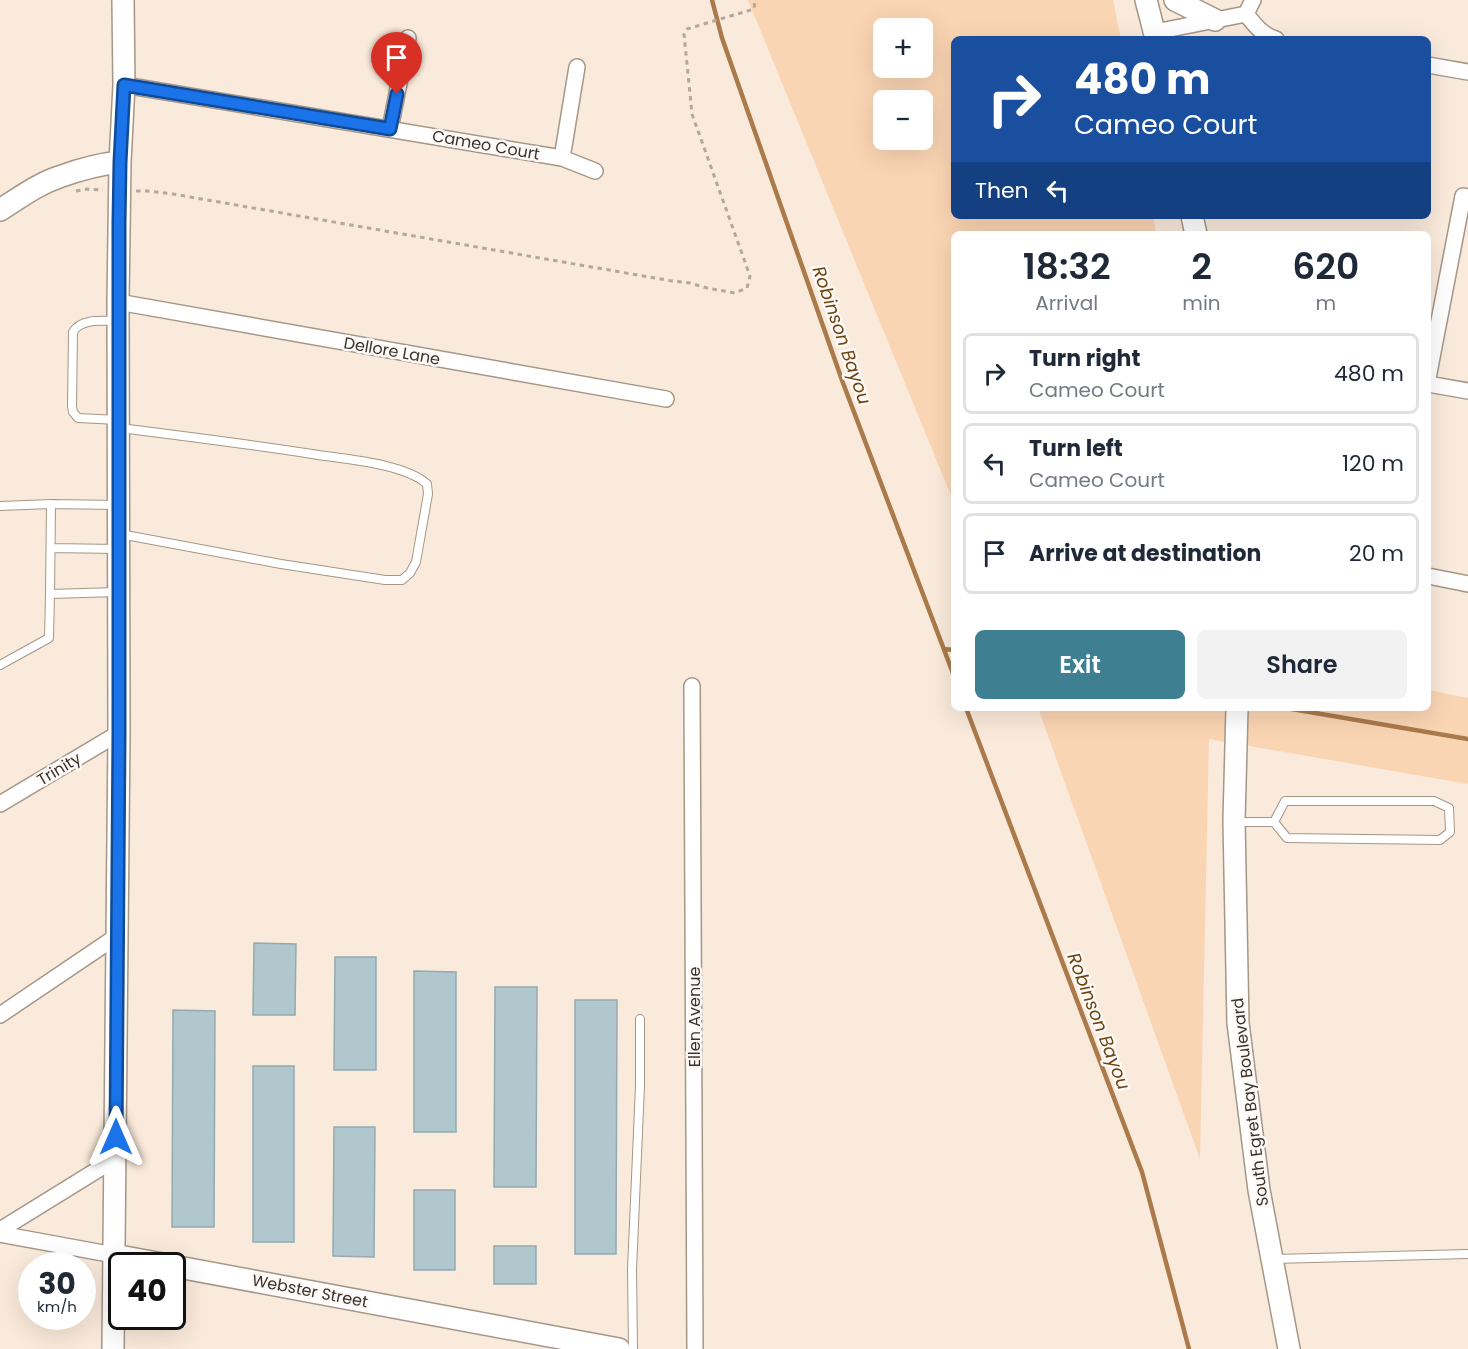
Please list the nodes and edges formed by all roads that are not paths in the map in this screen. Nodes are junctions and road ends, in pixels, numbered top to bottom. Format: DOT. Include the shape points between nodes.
graph roads {
  1 [pos="123,0"];
  2 [pos="1146,0"];
  3 [pos="1175,0"];
  4 [pos="1250,7"];
  5 [pos="1215,20"];
  6 [pos="1156,35"];
  7 [pos="1268,36"];
  8 [pos="408,38"];
  9 [pos="1431,66"];
  10 [pos="577,67"];
  11 [pos="1468,72"];
  12 [pos="124,85"];
  13 [pos="390,129"];
  14 [pos="562,158"];
  15 [pos="120,162"];
  16 [pos="595,171"];
  17 [pos="1468,197"];
  18 [pos="0,210"];
  19 [pos="118,311"];
  20 [pos="1431,362"];
  21 [pos="1431,385"];
  22 [pos="1468,391"];
  23 [pos="666,399"];
  24 [pos="119,424"];
  25 [pos="51,504"];
  26 [pos="119,505"];
  27 [pos="0,506"];
  28 [pos="119,542"];
  29 [pos="51,548"];
  30 [pos="1431,577"];
  31 [pos="1468,584"];
  32 [pos="118,592"];
  33 [pos="50,594"];
  34 [pos="0,665"];
  35 [pos="692,686"];
  36 [pos="1236,711"];
  37 [pos="119,733"];
  38 [pos="0,804"];
  39 [pos="1234,822"];
  40 [pos="1274,822"];
  41 [pos="117,936"];
  42 [pos="0,1014"];
  43 [pos="639,1019"];
  44 [pos="115,1159"];
  45 [pos="0,1232"];
  46 [pos="114,1252"];
  47 [pos="108,1254"];
  48 [pos="1468,1254"];
  49 [pos="1272,1259"];
  50 [pos="186,1268"];
  51 [pos="113,1330"];
  52 [pos="113,1349"];
  53 [pos="619,1349"];
  54 [pos="633,1349"];
  55 [pos="695,1349"];
  56 [pos="1289,1349"];
  1 -- 12 [label="street"];
  2 -- 6 [label="street"];
  3 -- 5 [label="street"];
  4 -- 5 [label="street"];
  4 -- 7 [label="street" via="1256,27"];
  5 -- 6 [label="street"];
  8 -- 13 [label="street"];
  9 -- 11 [label="street"];
  10 -- 14 [label="street, Cameo Court"];
  12 -- 13 [label="street, Cameo Court"];
  12 -- 15 [label="street"];
  13 -- 14 [label="street, Cameo Court"];
  14 -- 16 [label="street"];
  15 -- 18 [label="street" via="58,177"];
  15 -- 19 [label="street"];
  17 -- 20 [label="street" via="1463,196"];
  19 -- 23 [label="street, Dellore Lane"];
  19 -- 24 [label="street"];
  19 -- 24 [label="lane" via="76,325 72,406 78,418"];
  21 -- 22 [label="street"];
  24 -- 26 [label="street"];
  24 -- 28 [label="lane" via="375,464 418,476 426,484 428,494 416,562 402,580"];
  25 -- 26 [label="lane"];
  25 -- 27 [label="lane"];
  25 -- 29 [label="lane"];
  26 -- 28 [label="street"];
  28 -- 29 [label="lane"];
  28 -- 32 [label="street"];
  29 -- 33 [label="lane"];
  30 -- 31 [label="street"];
  32 -- 33 [label="lane"];
  32 -- 37 [label="street"];
  33 -- 34 [label="lane" via="49,638"];
  35 -- 55 [label="street, Ellen Avenue"];
  36 -- 39 [label="street, South Egret Bay Boulevard"];
  37 -- 38 [label="street, Trinity"];
  37 -- 41 [label="street"];
  39 -- 40 [label="lane"];
  39 -- 49 [label="street, South Egret Bay Boulevard" via="1238,1023 1259,1190"];
  40 -- 40 [label="lane" via="1287,838 1440,840 1450,832 1449,808 1434,801 1285,801"];
  41 -- 42 [label="street"];
  41 -- 44 [label="street"];
  43 -- 54 [label="lane"];
  44 -- 45 [label="street"];
  44 -- 46 [label="street"];
  45 -- 47 [label="street, Webster Street"];
  48 -- 49 [label="lane"];
  49 -- 56 [label="street, South Egret Bay Boulevard"];
  50 -- 53 [label="street, Webster Street"];
  51 -- 52 [label="street"];
}
